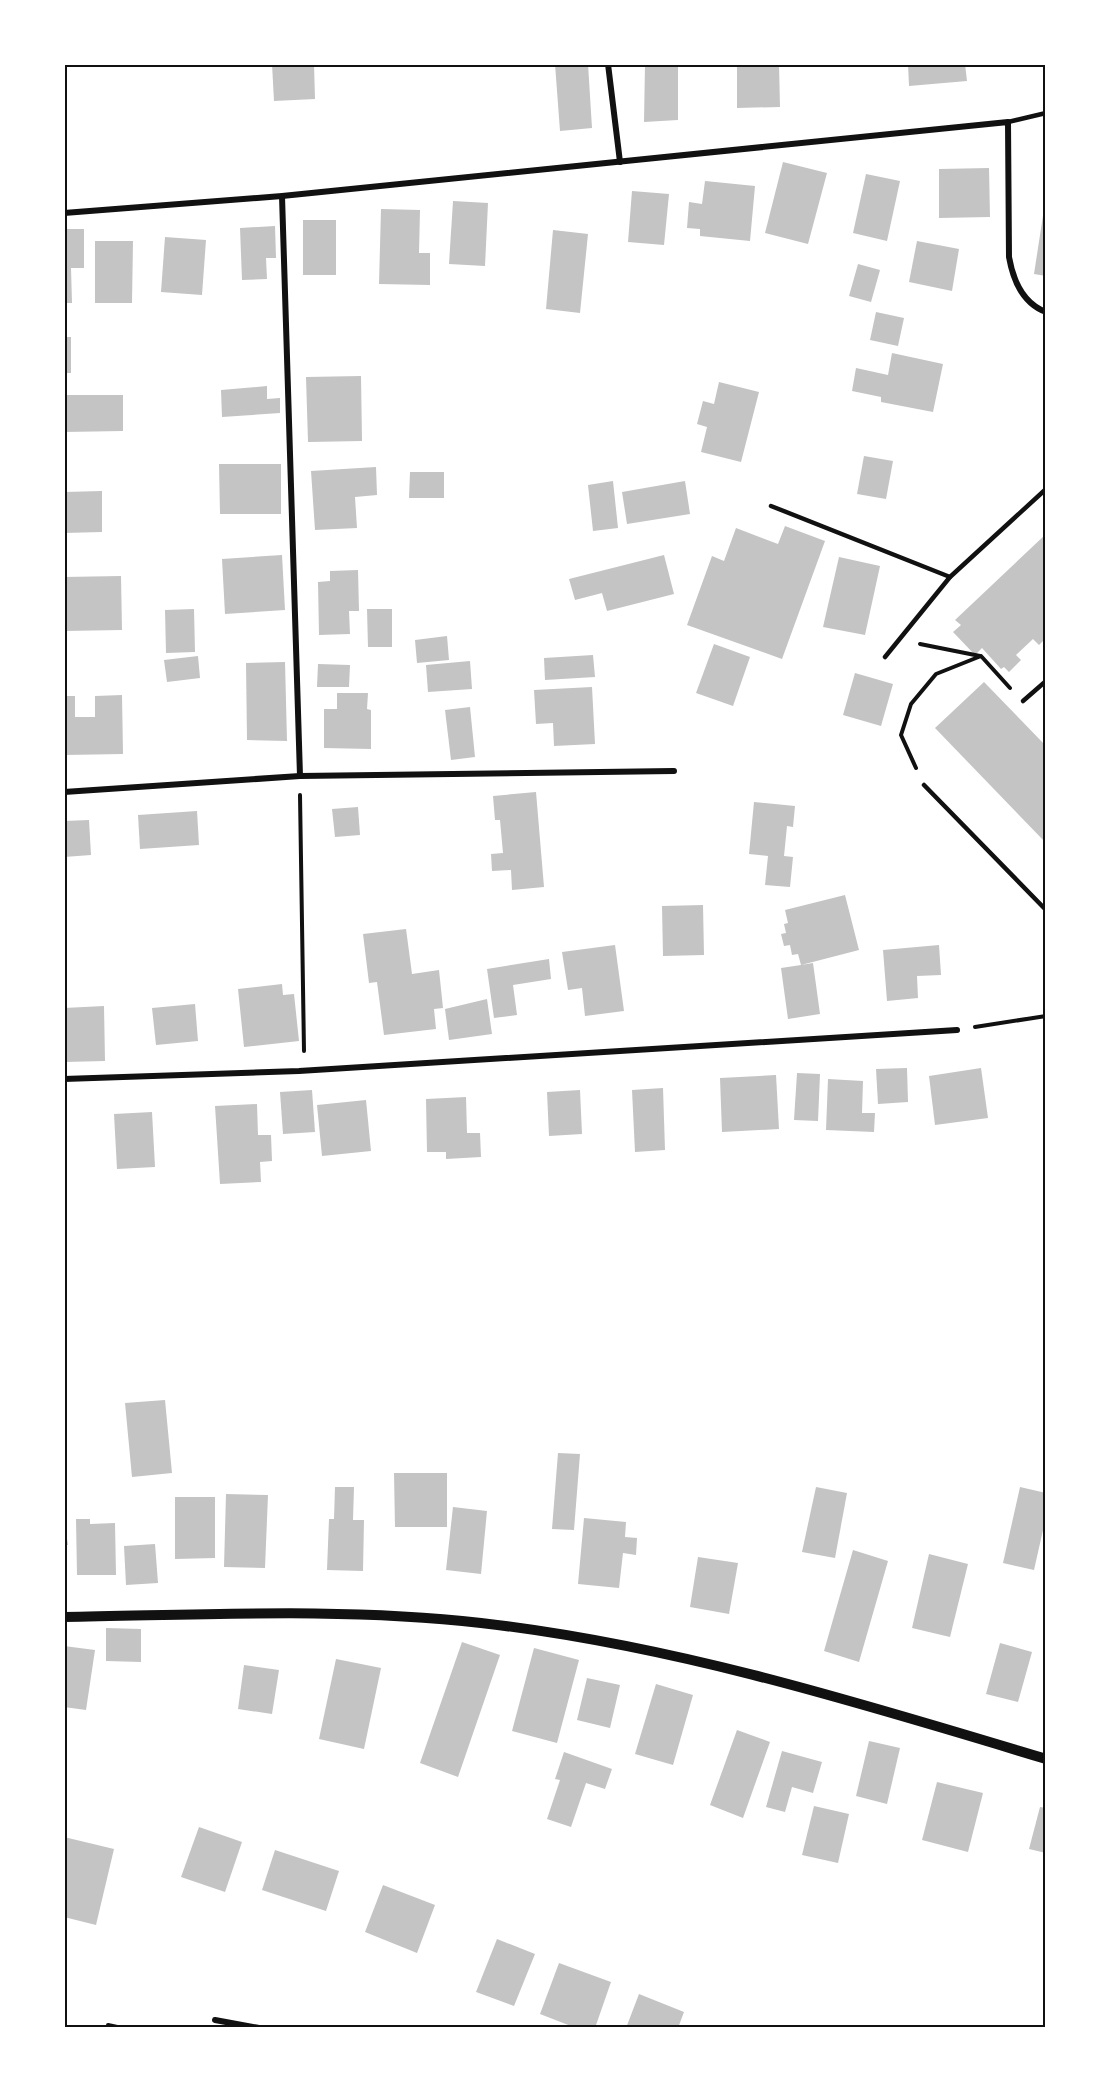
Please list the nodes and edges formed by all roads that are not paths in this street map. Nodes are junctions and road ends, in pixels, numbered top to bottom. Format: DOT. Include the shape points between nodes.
graph roads {
  1 [pos="608,64"];
  2 [pos="1046,113"];
  3 [pos="1008,122"];
  4 [pos="620,162"];
  5 [pos="282,196"];
  6 [pos="64,213"];
  7 [pos="1046,312"];
  8 [pos="1046,489"];
  9 [pos="771,506"];
  10 [pos="950,577"];
  11 [pos="885,657"];
  12 [pos="1046,681"];
  13 [pos="1023,701"];
  14 [pos="674,771"];
  15 [pos="300,776"];
  16 [pos="924,785"];
  17 [pos="64,792"];
  18 [pos="1046,910"];
  19 [pos="957,1030"];
  20 [pos="64,1079"];
  21 [pos="64,1617"];
  22 [pos="1046,1759"];
  23 [pos="215,2020"];
  24 [pos="259,2028"];
  1 -- 4 [label="street"];
  2 -- 3 [label="lane"];
  3 -- 4 [label="street"];
  3 -- 7 [label="street" via="1009,257 1013,278 1024,296"];
  4 -- 5 [label="street"];
  5 -- 6 [label="street"];
  5 -- 15 [label="street"];
  8 -- 10 [label="lane"];
  9 -- 10 [label="lane"];
  10 -- 11 [label="lane"];
  12 -- 13 [label="lane"];
  14 -- 15 [label="street"];
  15 -- 17 [label="street"];
  16 -- 18 [label="lane"];
  19 -- 20 [label="street" via="304,1071"];
  21 -- 22 [label="street" via="326,1613 478,1623 579,1636 761,1677"];
  23 -- 24 [label="street"];
}
